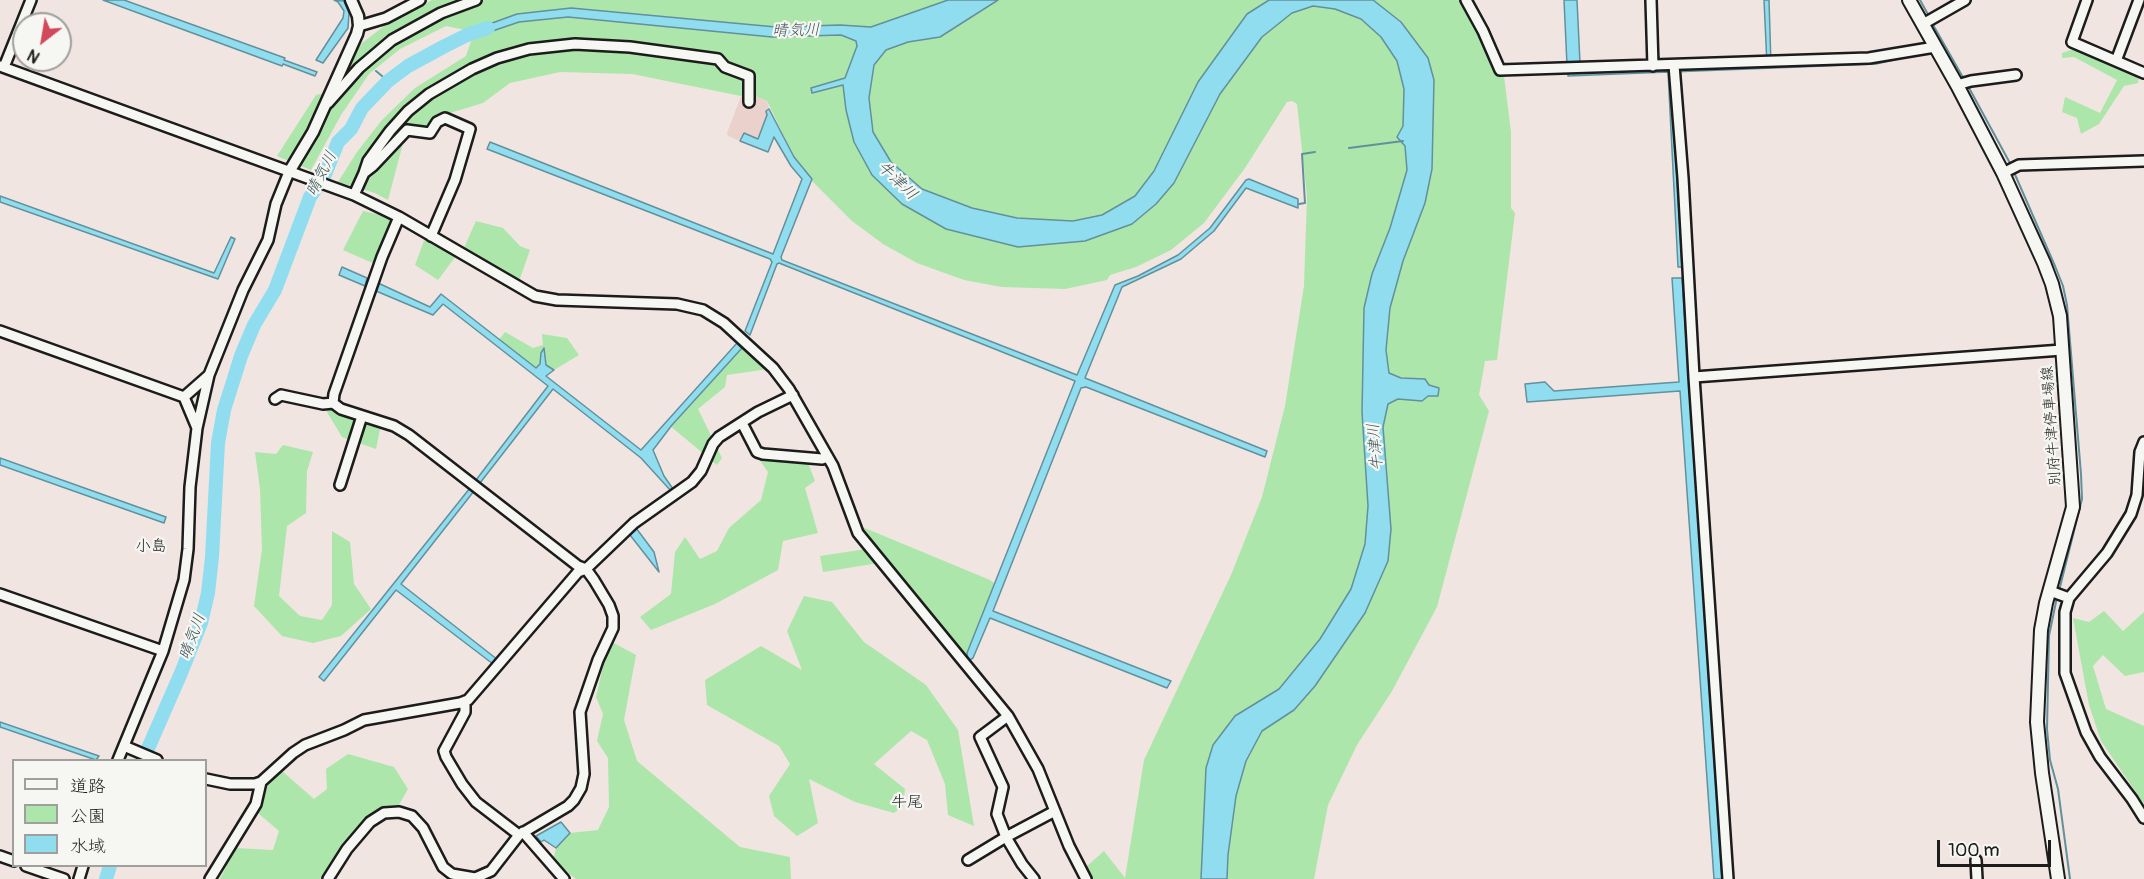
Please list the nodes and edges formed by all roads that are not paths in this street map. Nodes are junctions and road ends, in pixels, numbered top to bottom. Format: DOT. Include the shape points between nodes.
graph roads {
  1 [pos="31,0"];
  2 [pos="351,0"];
  3 [pos="420,0"];
  4 [pos="476,0"];
  5 [pos="1466,0"];
  6 [pos="1651,0"];
  7 [pos="1909,0"];
  8 [pos="1965,0"];
  9 [pos="2087,0"];
  10 [pos="2139,0"];
  11 [pos="1928,20"];
  12 [pos="359,26"];
  13 [pos="1935,46"];
  14 [pos="2116,61"];
  15 [pos="2,66"];
  16 [pos="1653,66"];
  17 [pos="1674,70"];
  18 [pos="2144,73"];
  19 [pos="2016,75"];
  20 [pos="1964,83"];
  21 [pos="749,102"];
  22 [pos="324,108"];
  23 [pos="2144,161"];
  24 [pos="2005,171"];
  25 [pos="289,172"];
  26 [pos="364,173"];
  27 [pos="354,195"];
  28 [pos="399,217"];
  29 [pos="431,236"];
  30 [pos="0,331"];
  31 [pos="2062,351"];
  32 [pos="209,375"];
  33 [pos="1694,377"];
  34 [pos="793,395"];
  35 [pos="184,397"];
  36 [pos="275,399"];
  37 [pos="333,403"];
  38 [pos="362,416"];
  39 [pos="742,423"];
  40 [pos="197,428"];
  41 [pos="2144,442"];
  42 [pos="828,457"];
  43 [pos="340,485"];
  44 [pos="586,569"];
  45 [pos="2051,591"];
  46 [pos="0,594"];
  47 [pos="2066,596"];
  48 [pos="163,651"];
  49 [pos="465,702"];
  50 [pos="1008,716"];
  51 [pos="124,746"];
  52 [pos="118,759"];
  53 [pos="155,759"];
  54 [pos="207,779"];
  55 [pos="261,782"];
  56 [pos="1055,811"];
  57 [pos="2144,818"];
  58 [pos="521,834"];
  59 [pos="1006,837"];
  60 [pos="968,860"];
  61 [pos="1976,860"];
  62 [pos="29,867"];
  63 [pos="64,879"];
  64 [pos="210,879"];
  65 [pos="328,879"];
  66 [pos="564,879"];
  67 [pos="1034,879"];
  68 [pos="1086,879"];
  69 [pos="1728,879"];
  70 [pos="1977,879"];
  71 [pos="2058,879"];
  1 -- 15 [label="street"];
  2 -- 12 [label="street"];
  3 -- 12 [label="street" via="386,18"];
  4 -- 22 [label="street" via="441,13 392,40 359,68"];
  5 -- 16 [label="street" via="1500,70"];
  6 -- 16 [label="street"];
  7 -- 11 [label="main road, 別府牛津停車場線"];
  8 -- 11 [label="street"];
  9 -- 14 [label="street" via="2072,42"];
  10 -- 14 [label="street"];
  11 -- 13 [label="main road, 別府牛津停車場線"];
  12 -- 22 [label="street"];
  13 -- 17 [label="street" via="1869,58"];
  13 -- 20 [label="main road, 別府牛津停車場線"];
  14 -- 18 [label="street"];
  15 -- 25 [label="street"];
  16 -- 17 [label="street"];
  17 -- 33 [label="street"];
  19 -- 20 [label="street"];
  20 -- 24 [label="main road, 別府牛津停車場線"];
  21 -- 26 [label="street" via="749,76 725,67 718,59 597,45 548,45 497,58 429,94 390,131"];
  22 -- 25 [label="street"];
  23 -- 24 [label="street" via="2019,165"];
  24 -- 31 [label="main road, 別府牛津停車場線" via="2052,284 2060,316"];
  25 -- 27 [label="street"];
  25 -- 32 [label="street" via="268,240"];
  26 -- 27 [label="street"];
  26 -- 29 [label="street" via="407,130 429,133 445,118 470,129 455,180"];
  27 -- 28 [label="street"];
  28 -- 29 [label="street"];
  28 -- 37 [label="street"];
  29 -- 34 [label="street" via="535,296 677,304 703,310 750,345"];
  30 -- 35 [label="street"];
  31 -- 33 [label="street"];
  31 -- 45 [label="main road, 別府牛津停車場線" via="2073,507"];
  32 -- 35 [label="street"];
  32 -- 40 [label="street"];
  33 -- 69 [label="street"];
  34 -- 39 [label="street"];
  34 -- 42 [label="street"];
  35 -- 40 [label="street"];
  36 -- 37 [label="street" via="281,395 323,405"];
  37 -- 38 [label="street"];
  38 -- 43 [label="street"];
  38 -- 44 [label="street" via="409,435"];
  39 -- 42 [label="street" via="757,452"];
  39 -- 44 [label="street" via="712,444 692,482 634,523"];
  40 -- 48 [label="street" via="184,580"];
  41 -- 47 [label="street" via="2131,514 2107,553"];
  42 -- 50 [label="street" via="853,522 867,546"];
  44 -- 49 [label="street" via="578,572"];
  44 -- 58 [label="street" via="609,605 613,628 580,712 582,781 568,806"];
  45 -- 47 [label="street"];
  45 -- 71 [label="main road, 別府牛津停車場線" via="2041,630 2037,722"];
  46 -- 48 [label="street"];
  47 -- 57 [label="street" via="2065,673 2100,758"];
  48 -- 51 [label="street"];
  49 -- 55 [label="street" via="364,720 304,745"];
  49 -- 58 [label="street" via="465,712 444,751 446,757 476,802"];
  50 -- 56 [label="street" via="1038,769"];
  50 -- 59 [label="street" via="980,737 1003,787 998,814"];
  51 -- 52 [label="street"];
  51 -- 53 [label="street"];
  54 -- 55 [label="street" via="230,784"];
  55 -- 64 [label="street" via="256,804"];
  56 -- 59 [label="street"];
  56 -- 68 [label="street"];
  58 -- 65 [label="street" via="491,871 475,878 462,877 440,863 417,820 406,814 384,813 370,822 347,849"];
  58 -- 66 [label="street"];
  59 -- 60 [label="street"];
  59 -- 67 [label="street"];
  61 -- 70 [label="street"];
  62 -- 63 [label="street"];
}
